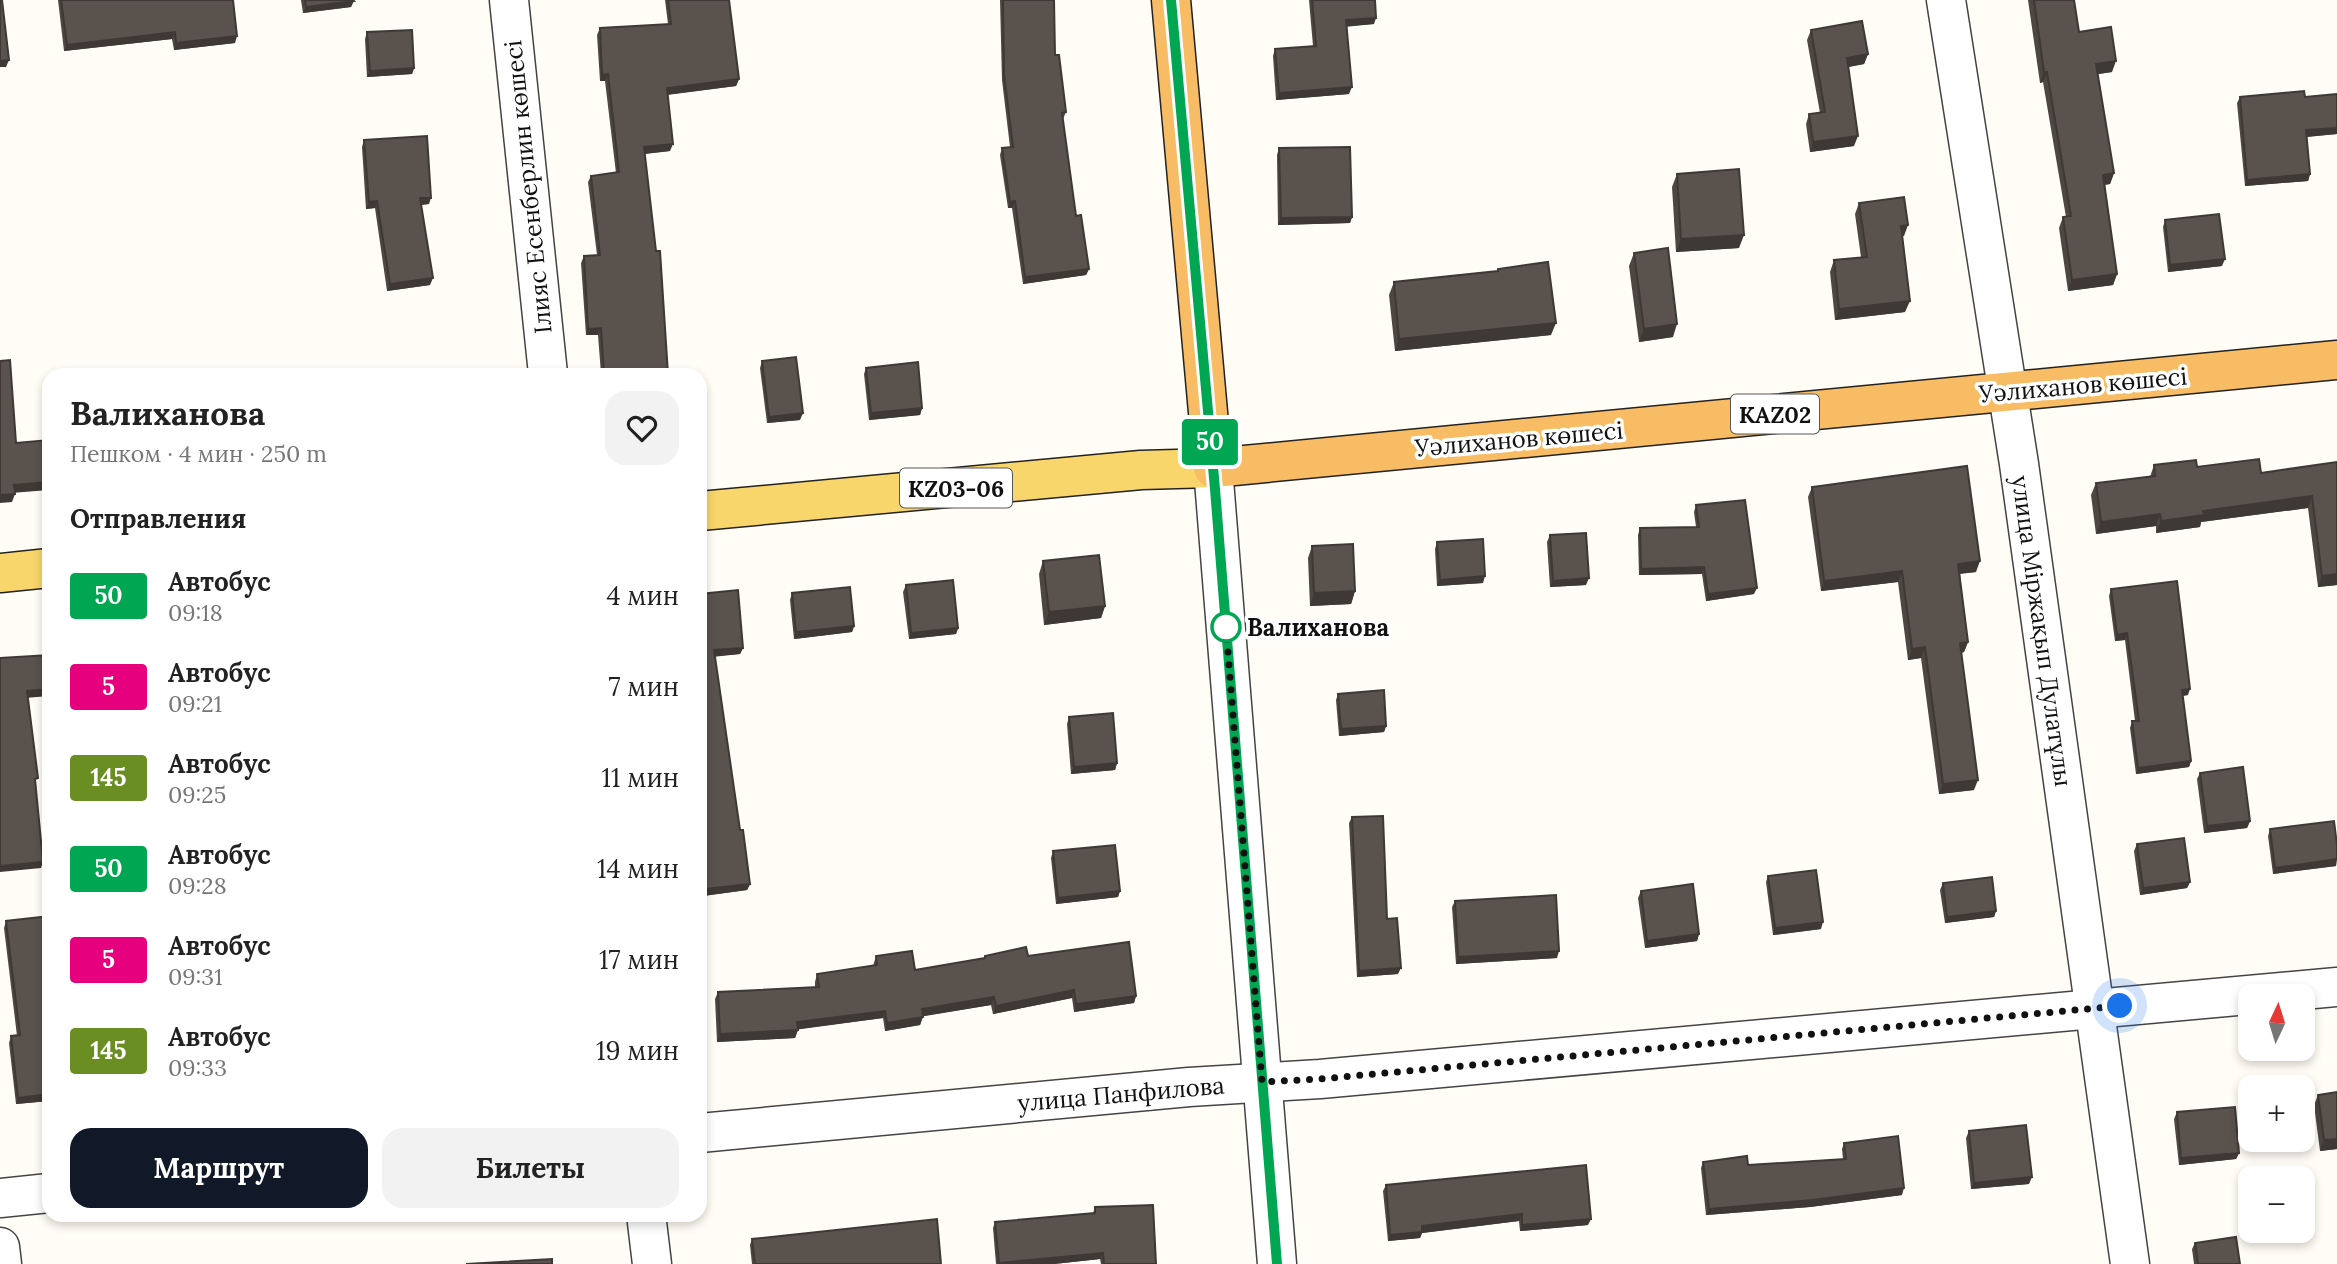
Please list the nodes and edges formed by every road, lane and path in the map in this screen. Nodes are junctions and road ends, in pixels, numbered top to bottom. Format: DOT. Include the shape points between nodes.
graph roads {
  1 [pos="509,0"];
  2 [pos="1171,0"];
  3 [pos="1946,0"];
  4 [pos="2337,360"];
  5 [pos="547,368"];
  6 [pos="2008,392"];
  7 [pos="1213,468"];
  8 [pos="707,510"];
  9 [pos="42,569"];
  10 [pos="0,572"];
  11 [pos="2337,986"];
  12 [pos="2093,1008"];
  13 [pos="1262,1082"];
  14 [pos="707,1132"];
  15 [pos="42,1195"];
  16 [pos="0,1198"];
  17 [pos="647,1222"];
  18 [pos="0,1247"];
  19 [pos="2,1264"];
  20 [pos="652,1264"];
  21 [pos="1277,1264"];
  22 [pos="2130,1264"];
  1 -- 5 [label="street, Ілияс Есенберлин көшесі"];
  2 -- 7 [label="highway"];
  3 -- 6 [label="street, улица Міржақып Дулатұлы"];
  4 -- 6 [label="highway, Уәлиханов көшесі / KАZ02"];
  6 -- 7 [label="highway, Уәлиханов көшесі / KАZ02"];
  6 -- 12 [label="street, улица Міржақып Дулатұлы"];
  7 -- 8 [label="main road, Уәлиханов көшесі / KZ03-06" via="1141,470"];
  7 -- 13 [label="street"];
  9 -- 10 [label="main road"];
  11 -- 12 [label="street, улица Панфилова"];
  12 -- 13 [label="street, улица Панфилова"];
  12 -- 22 [label="street, улица Міржақып Дулатұлы"];
  13 -- 14 [label="street, улица Панфилова"];
  13 -- 21 [label="street"];
  15 -- 16 [label="street"];
  17 -- 20 [label="street"];
  18 -- 19 [label="street"];
}
